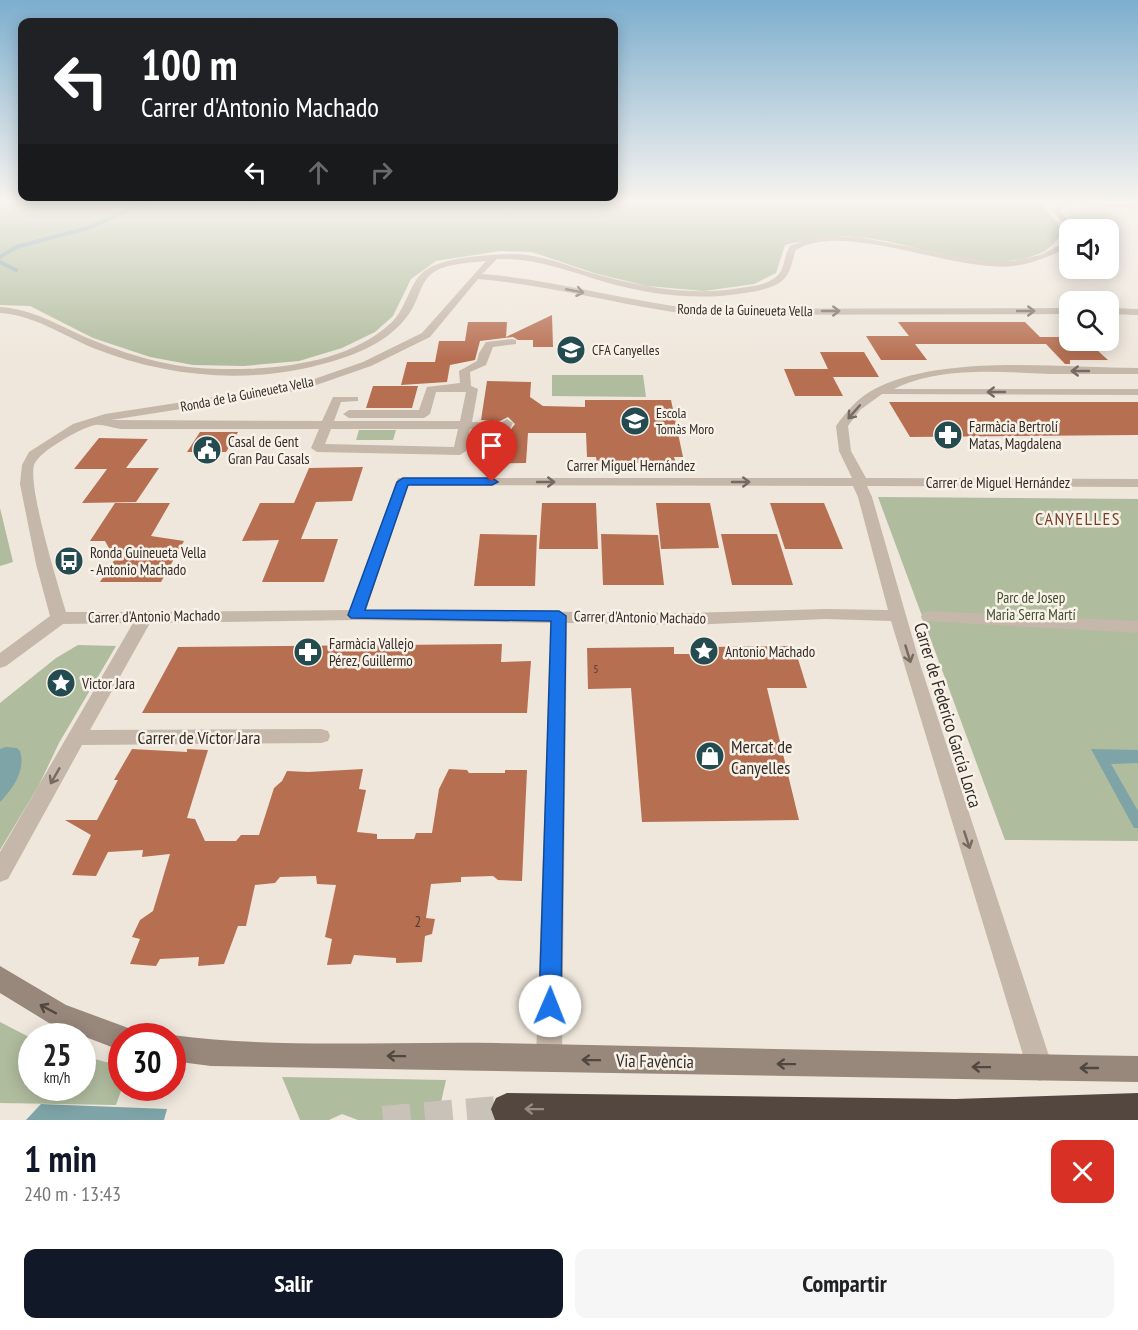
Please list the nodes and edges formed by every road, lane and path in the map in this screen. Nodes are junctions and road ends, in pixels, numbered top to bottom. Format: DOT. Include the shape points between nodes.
graph roads {
  1 [pos="790,255"];
  2 [pos="932,255"];
  3 [pos="1046,255"];
  4 [pos="495,257"];
  5 [pos="476,276"];
  6 [pos="0,310"];
  7 [pos="1059,311"];
  8 [pos="1119,311"];
  9 [pos="1138,312"];
  10 [pos="512,342"];
  11 [pos="1138,371"];
  12 [pos="454,392"];
  13 [pos="881,392"];
  14 [pos="1138,392"];
  15 [pos="471,396"];
  16 [pos="354,399"];
  17 [pos="481,409"];
  18 [pos="349,414"];
  19 [pos="91,422"];
  20 [pos="507,423"];
  21 [pos="323,425"];
  22 [pos="465,425"];
  23 [pos="858,482"];
  24 [pos="1138,483"];
  25 [pos="146,615"];
  26 [pos="356,615"];
  27 [pos="559,616"];
  28 [pos="897,616"];
  29 [pos="929,617"];
  30 [pos="59,618"];
  31 [pos="1138,627"];
  32 [pos="0,662"];
  33 [pos="321,736"];
  34 [pos="76,738"];
  35 [pos="0,872"];
  36 [pos="0,978"];
  37 [pos="108,1034"];
  38 [pos="186,1050"];
  39 [pos="549,1059"];
  40 [pos="1040,1068"];
  41 [pos="1138,1069"];
  42 [pos="507,1109"];
  43 [pos="1138,1109"];
  1 -- 4 [label="street" via="784,273 772,283 744,291 707,294 627,286 522,256"];
  2 -- 3 [label="street" via="987,263"];
  4 -- 5 [label="street"];
  4 -- 6 [label="street" via="442,267 425,275 401,318 373,340 324,360 276,369 176,369 93,344 32,314"];
  5 -- 7 [label="street, Ronda de la Guineueta Vella, one-way" via="511,278 701,312"];
  5 -- 19 [label="street, Ronda de la Guineueta Vella" via="426,335 367,364 302,387"];
  8 -- 9 [label="street"];
  10 -- 12 [label="street" via="490,344 482,363 464,370 466,385"];
  11 -- 13 [label="street, Carrer de Federico García Lorca, one-way" via="974,369 926,375"];
  12 -- 15 [label="street" via="472,389"];
  12 -- 18 [label="street" via="431,389 424,414"];
  14 -- 13 [label="street, one-way"];
  13 -- 23 [label="street, Carrer de Federico García Lorca, one-way" via="855,408 842,426 845,451 861,480"];
  15 -- 17 [label="street" via="477,396"];
  15 -- 22 [label="street"];
  16 -- 21 [label="street" via="337,399"];
  19 -- 21 [label="street"];
  19 -- 30 [label="street, Ronda de la Guineueta Vella" via="63,434 34,455 26,474"];
  20 -- 22 [label="street" via="504,427"];
  21 -- 22 [label="street"];
  21 -- 22 [label="street" via="317,448 460,451"];
  23 -- 24 [label="street, Carrer de Miguel Hernández"];
  26 -- 23 [label="street, Carrer Miguel Hernández, one-way" via="403,482"];
  23 -- 28 [label="street, Carrer de Federico García Lorca"];
  25 -- 26 [label="street, Carrer d'Antonio Machado"];
  25 -- 30 [label="street, Carrer d'Antonio Machado"];
  25 -- 34 [label="street"];
  26 -- 27 [label="street, Carrer d'Antonio Machado"];
  27 -- 28 [label="street, Carrer d'Antonio Machado"];
  27 -- 39 [label="street"];
  28 -- 40 [label="street, Carrer de Federico García Lorca, one-way"];
  29 -- 31 [label="street"];
  30 -- 32 [label="street"];
  33 -- 34 [label="street, Carrer de Víctor Jara"];
  34 -- 35 [label="street, one-way"];
  37 -- 36 [label="street, one-way" via="79,1025 27,998"];
  39 -- 38 [label="street, Via Favència, one-way"];
  40 -- 39 [label="street, Via Favència, one-way"];
  41 -- 40 [label="street, Via Favència, one-way"];
  43 -- 42 [label="highway, one-way" via="955,1115"];
}
